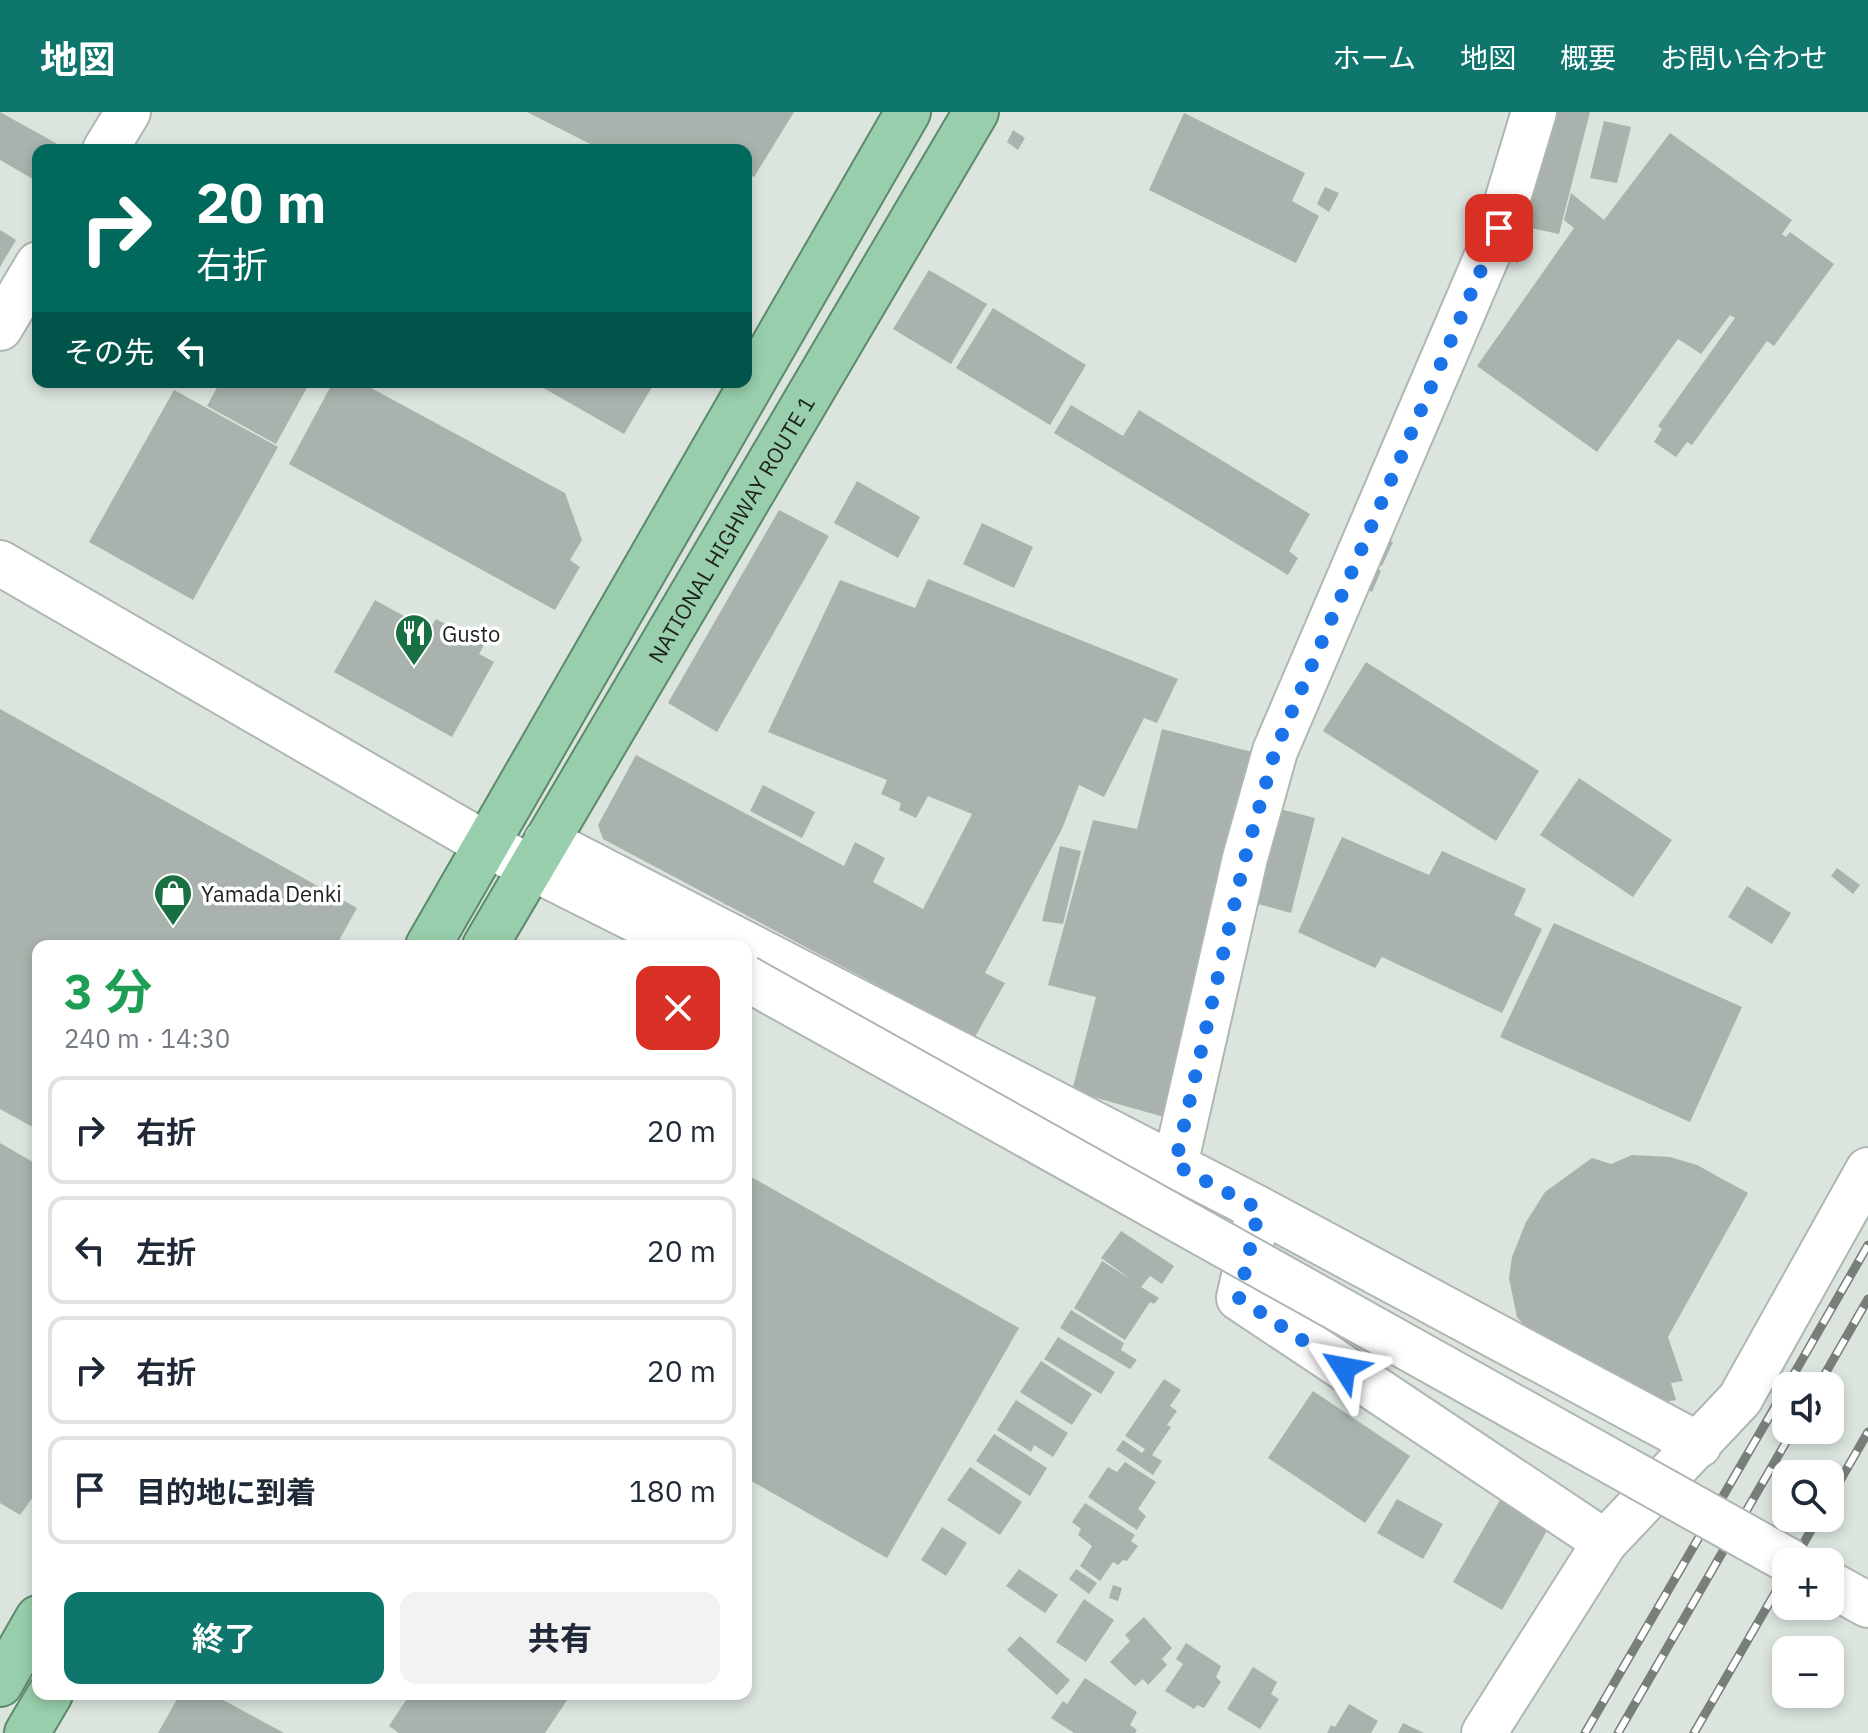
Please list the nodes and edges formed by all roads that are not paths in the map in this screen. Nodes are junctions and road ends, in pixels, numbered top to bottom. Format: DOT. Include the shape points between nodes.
graph roads {
  1 [pos="128,112"];
  2 [pos="908,112"];
  3 [pos="976,112"];
  4 [pos="1534,112"];
  5 [pos="109,144"];
  6 [pos="32,274"];
  7 [pos="0,328"];
  8 [pos="752,384"];
  9 [pos="749,388"];
  10 [pos="0,563"];
  11 [pos="487,845"];
  12 [pos="538,855"];
  13 [pos="432,940"];
  14 [pos="488,940"];
  15 [pos="677,940"];
  16 [pos="713,940"];
  17 [pos="752,959"];
  18 [pos="752,981"];
  19 [pos="1175,1165"];
  20 [pos="1868,1170"];
  21 [pos="1259,1209"];
  22 [pos="1699,1445"];
  23 [pos="1605,1542"];
  24 [pos="1772,1551"];
  25 [pos="1844,1592"];
  26 [pos="1868,1605"];
  27 [pos="32,1628"];
  28 [pos="0,1684"];
  29 [pos="46,1700"];
  30 [pos="27,1733"];
  31 [pos="1484,1733"];
  1 -- 5 [label="street"];
  2 -- 8 [label="highway"];
  3 -- 12 [label="highway, NATIONAL HIGHWAY ROUTE 1"];
  4 -- 19 [label="street" via="1499,228 1275,751 1245,858"];
  6 -- 7 [label="street"];
  9 -- 11 [label="highway"];
  10 -- 11 [label="street"];
  11 -- 12 [label="street"];
  11 -- 13 [label="highway"];
  12 -- 14 [label="highway, NATIONAL HIGHWAY ROUTE 1"];
  12 -- 15 [label="street"];
  12 -- 16 [label="street"];
  17 -- 19 [label="street"];
  18 -- 24 [label="street, bridge"];
  19 -- 21 [label="street"];
  20 -- 22 [label="street" via="1740,1399"];
  21 -- 22 [label="street"];
  21 -- 23 [label="street" via="1239,1298"];
  22 -- 23 [label="street"];
  23 -- 31 [label="street"];
  25 -- 26 [label="street"];
  27 -- 28 [label="highway"];
  29 -- 30 [label="highway"];
}
